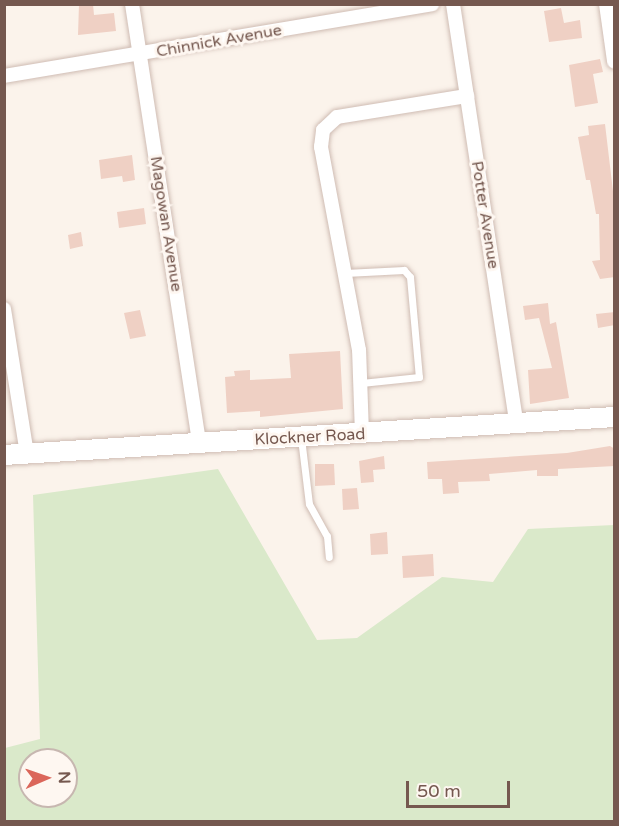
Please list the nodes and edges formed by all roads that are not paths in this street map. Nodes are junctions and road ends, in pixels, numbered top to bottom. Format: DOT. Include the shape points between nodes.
graph roads {
  1 [pos="132,4"];
  2 [pos="432,4"];
  3 [pos="453,4"];
  4 [pos="606,4"];
  5 [pos="140,55"];
  6 [pos="615,61"];
  7 [pos="4,76"];
  8 [pos="467,96"];
  9 [pos="344,273"];
  10 [pos="4,309"];
  11 [pos="361,383"];
  12 [pos="615,417"];
  13 [pos="517,425"];
  14 [pos="362,434"];
  15 [pos="301,438"];
  16 [pos="199,444"];
  17 [pos="27,454"];
  18 [pos="4,455"];
  19 [pos="329,557"];
  1 -- 5 [label="street, Magowan Avenue"];
  2 -- 5 [label="street, Chinnick Avenue"];
  3 -- 8 [label="street, Potter Avenue"];
  4 -- 6 [label="street"];
  5 -- 7 [label="street, Chinnick Avenue"];
  5 -- 16 [label="street, Magowan Avenue"];
  8 -- 9 [label="street" via="337,117 329,122 320,139"];
  8 -- 13 [label="street, Potter Avenue"];
  9 -- 11 [label="street"];
  9 -- 11 [label="lane" via="404,270 410,277 419,376"];
  10 -- 17 [label="street"];
  11 -- 14 [label="street"];
  12 -- 13 [label="main road, Klockner Road"];
  13 -- 14 [label="main road, Klockner Road"];
  14 -- 15 [label="main road, Klockner Road"];
  15 -- 16 [label="main road, Klockner Road"];
  15 -- 19 [label="lane" via="309,504 327,536"];
  16 -- 17 [label="main road, Klockner Road"];
  17 -- 18 [label="main road, Klockner Road"];
}
